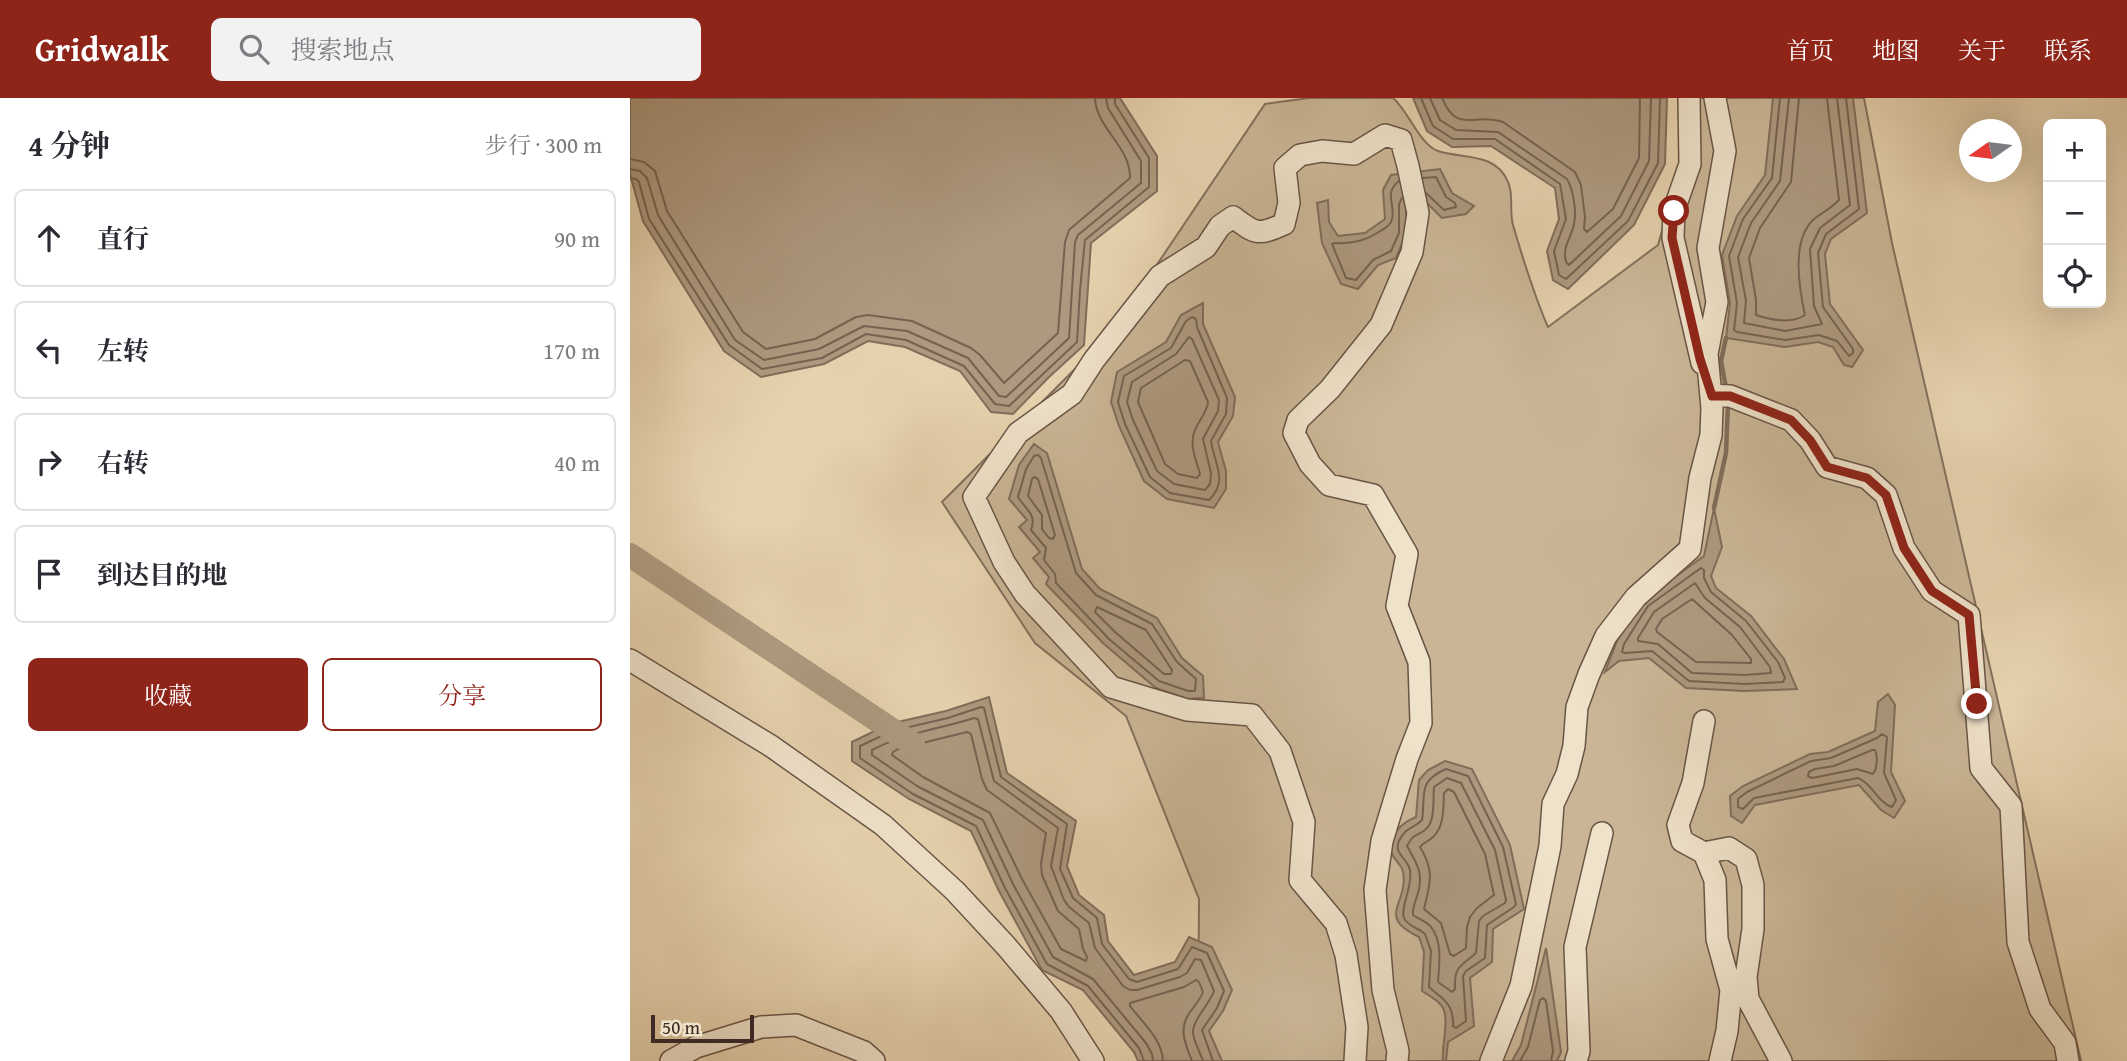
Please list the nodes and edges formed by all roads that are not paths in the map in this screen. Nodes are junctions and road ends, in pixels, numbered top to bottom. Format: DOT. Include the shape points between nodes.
graph roads {
  1 [pos="1689,98"];
  2 [pos="1715,98"];
  3 [pos="1712,396"];
  4 [pos="630,660"];
  5 [pos="630,672"];
  6 [pos="1704,721"];
  7 [pos="1602,833"];
  8 [pos="1704,853"];
  9 [pos="671,1061"];
  10 [pos="874,1061"];
  11 [pos="1076,1061"];
  12 [pos="1093,1061"];
  13 [pos="1354,1061"];
  14 [pos="1397,1061"];
  15 [pos="1490,1061"];
  16 [pos="1576,1061"];
  17 [pos="1720,1061"];
  18 [pos="1781,1061"];
  19 [pos="2068,1061"];
  1 -- 3 [label="street" via="1690,164 1674,211 1672,238"];
  2 -- 3 [label="street" via="1725,151 1708,248 1717,302 1707,355"];
  3 -- 15 [label="street" via="1711,435 1690,550 1636,597 1606,636 1588,674 1577,707 1567,774 1553,804 1550,846 1521,986"];
  3 -- 19 [label="street" via="1730,396 1791,420 1827,467 1867,478 1886,495 1904,548 1932,591 1969,615 1981,768 2011,806 2018,942 2040,1009 2065,1043"];
  4 -- 12 [label="street" via="771,746 883,825 1006,946 1061,1012"];
  5 -- 11 [label="street" via="805,779 917,869 988,942"];
  6 -- 8 [label="street" via="1693,783 1678,825 1682,841"];
  7 -- 16 [label="street" via="1574,947"];
  8 -- 17 [label="street" via="1715,880 1717,939 1731,990"];
  8 -- 18 [label="street" via="1729,848 1746,859 1753,885 1748,999"];
  9 -- 10 [label="street" via="696,1046 761,1027 796,1025 864,1052"];
  13 -- 14 [label="street" via="1357,1027 1346,955 1336,923 1300,880 1304,822 1280,751 1252,715 1187,710 1111,687 1024,594 974,497 1018,433 1072,394 1160,276 1206,247 1220,226 1233,217 1251,231 1265,232 1284,223 1289,203 1284,168 1300,155 1322,151 1354,154 1385,135 1401,140 1408,166 1418,213 1412,253 1381,325 1330,389 1298,419 1294,433 1310,464 1329,485 1373,495 1407,554 1397,606 1419,662 1421,723 1381,841 1375,890 1383,990"];
}
